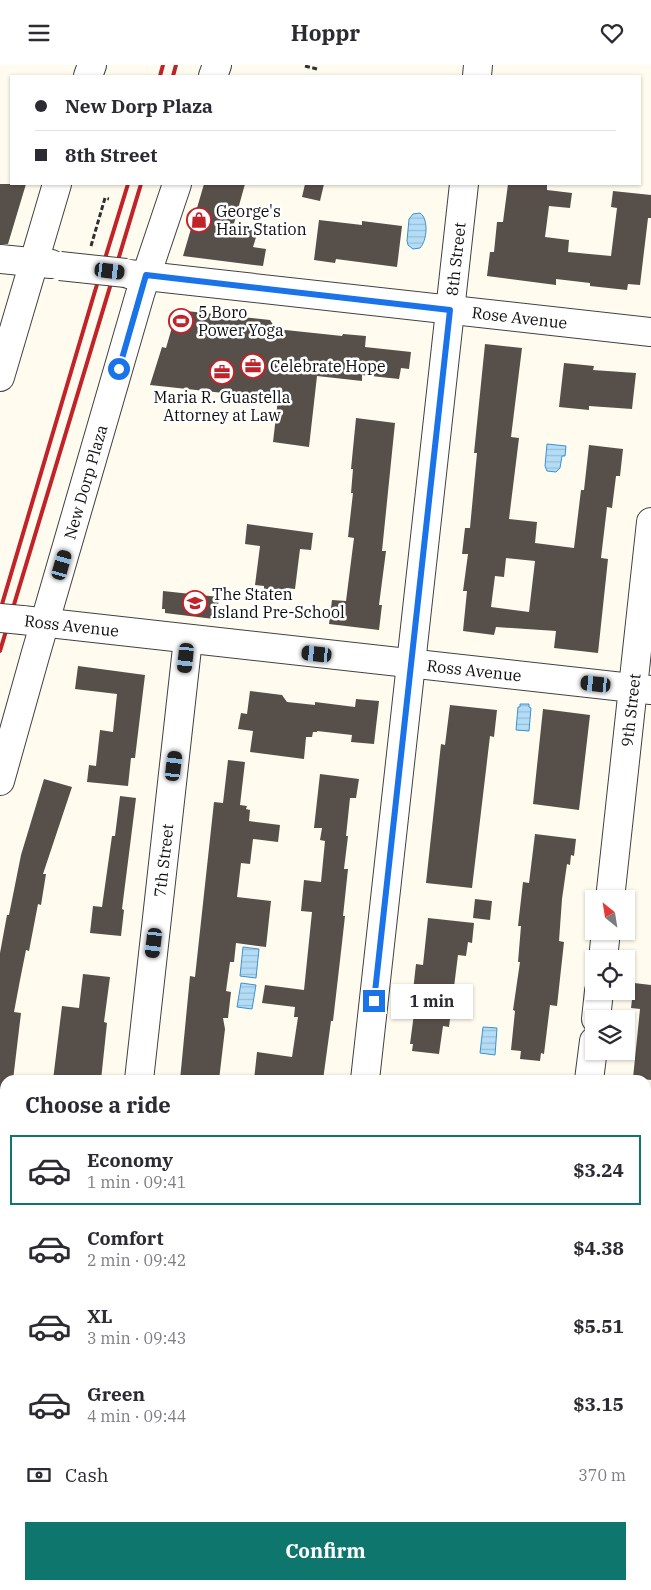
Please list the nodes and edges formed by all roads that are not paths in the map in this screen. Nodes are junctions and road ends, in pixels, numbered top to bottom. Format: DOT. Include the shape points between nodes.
graph roads {
  1 [pos="57,185"];
  2 [pos="177,185"];
  3 [pos="464,185"];
  4 [pos="0,259"];
  5 [pos="47,264"];
  6 [pos="136,274"];
  7 [pos="450,310"];
  8 [pos="651,332"];
  9 [pos="0,377"];
  10 [pos="651,522"];
  11 [pos="22,620"];
  12 [pos="188,639"];
  13 [pos="411,664"];
  14 [pos="642,689"];
  15 [pos="0,781"];
  16 [pos="611,890"];
  17 [pos="592,1060"];
  18 [pos="140,1075"];
  19 [pos="366,1075"];
  20 [pos="591,1075"];
  1 -- 5 [label="street"];
  2 -- 6 [label="street, New Dorp Plaza"];
  3 -- 7 [label="street, 8th Street"];
  4 -- 5 [label="street, Rose Avenue"];
  5 -- 6 [label="street, Rose Avenue, bridge"];
  5 -- 9 [label="street"];
  6 -- 7 [label="street, Rose Avenue"];
  6 -- 11 [label="street, New Dorp Plaza"];
  7 -- 8 [label="street, Rose Avenue"];
  7 -- 13 [label="street, 8th Street"];
  10 -- 14 [label="street, 9th Street"];
  11 -- 12 [label="street, Ross Avenue"];
  11 -- 15 [label="street, New Dorp Plaza"];
  12 -- 13 [label="street, Ross Avenue"];
  12 -- 18 [label="street, 7th Street"];
  13 -- 14 [label="street, Ross Avenue"];
  13 -- 19 [label="street, 8th Street"];
  14 -- 16 [label="street, 9th Street"];
  17 -- 20 [label="street"];
}
